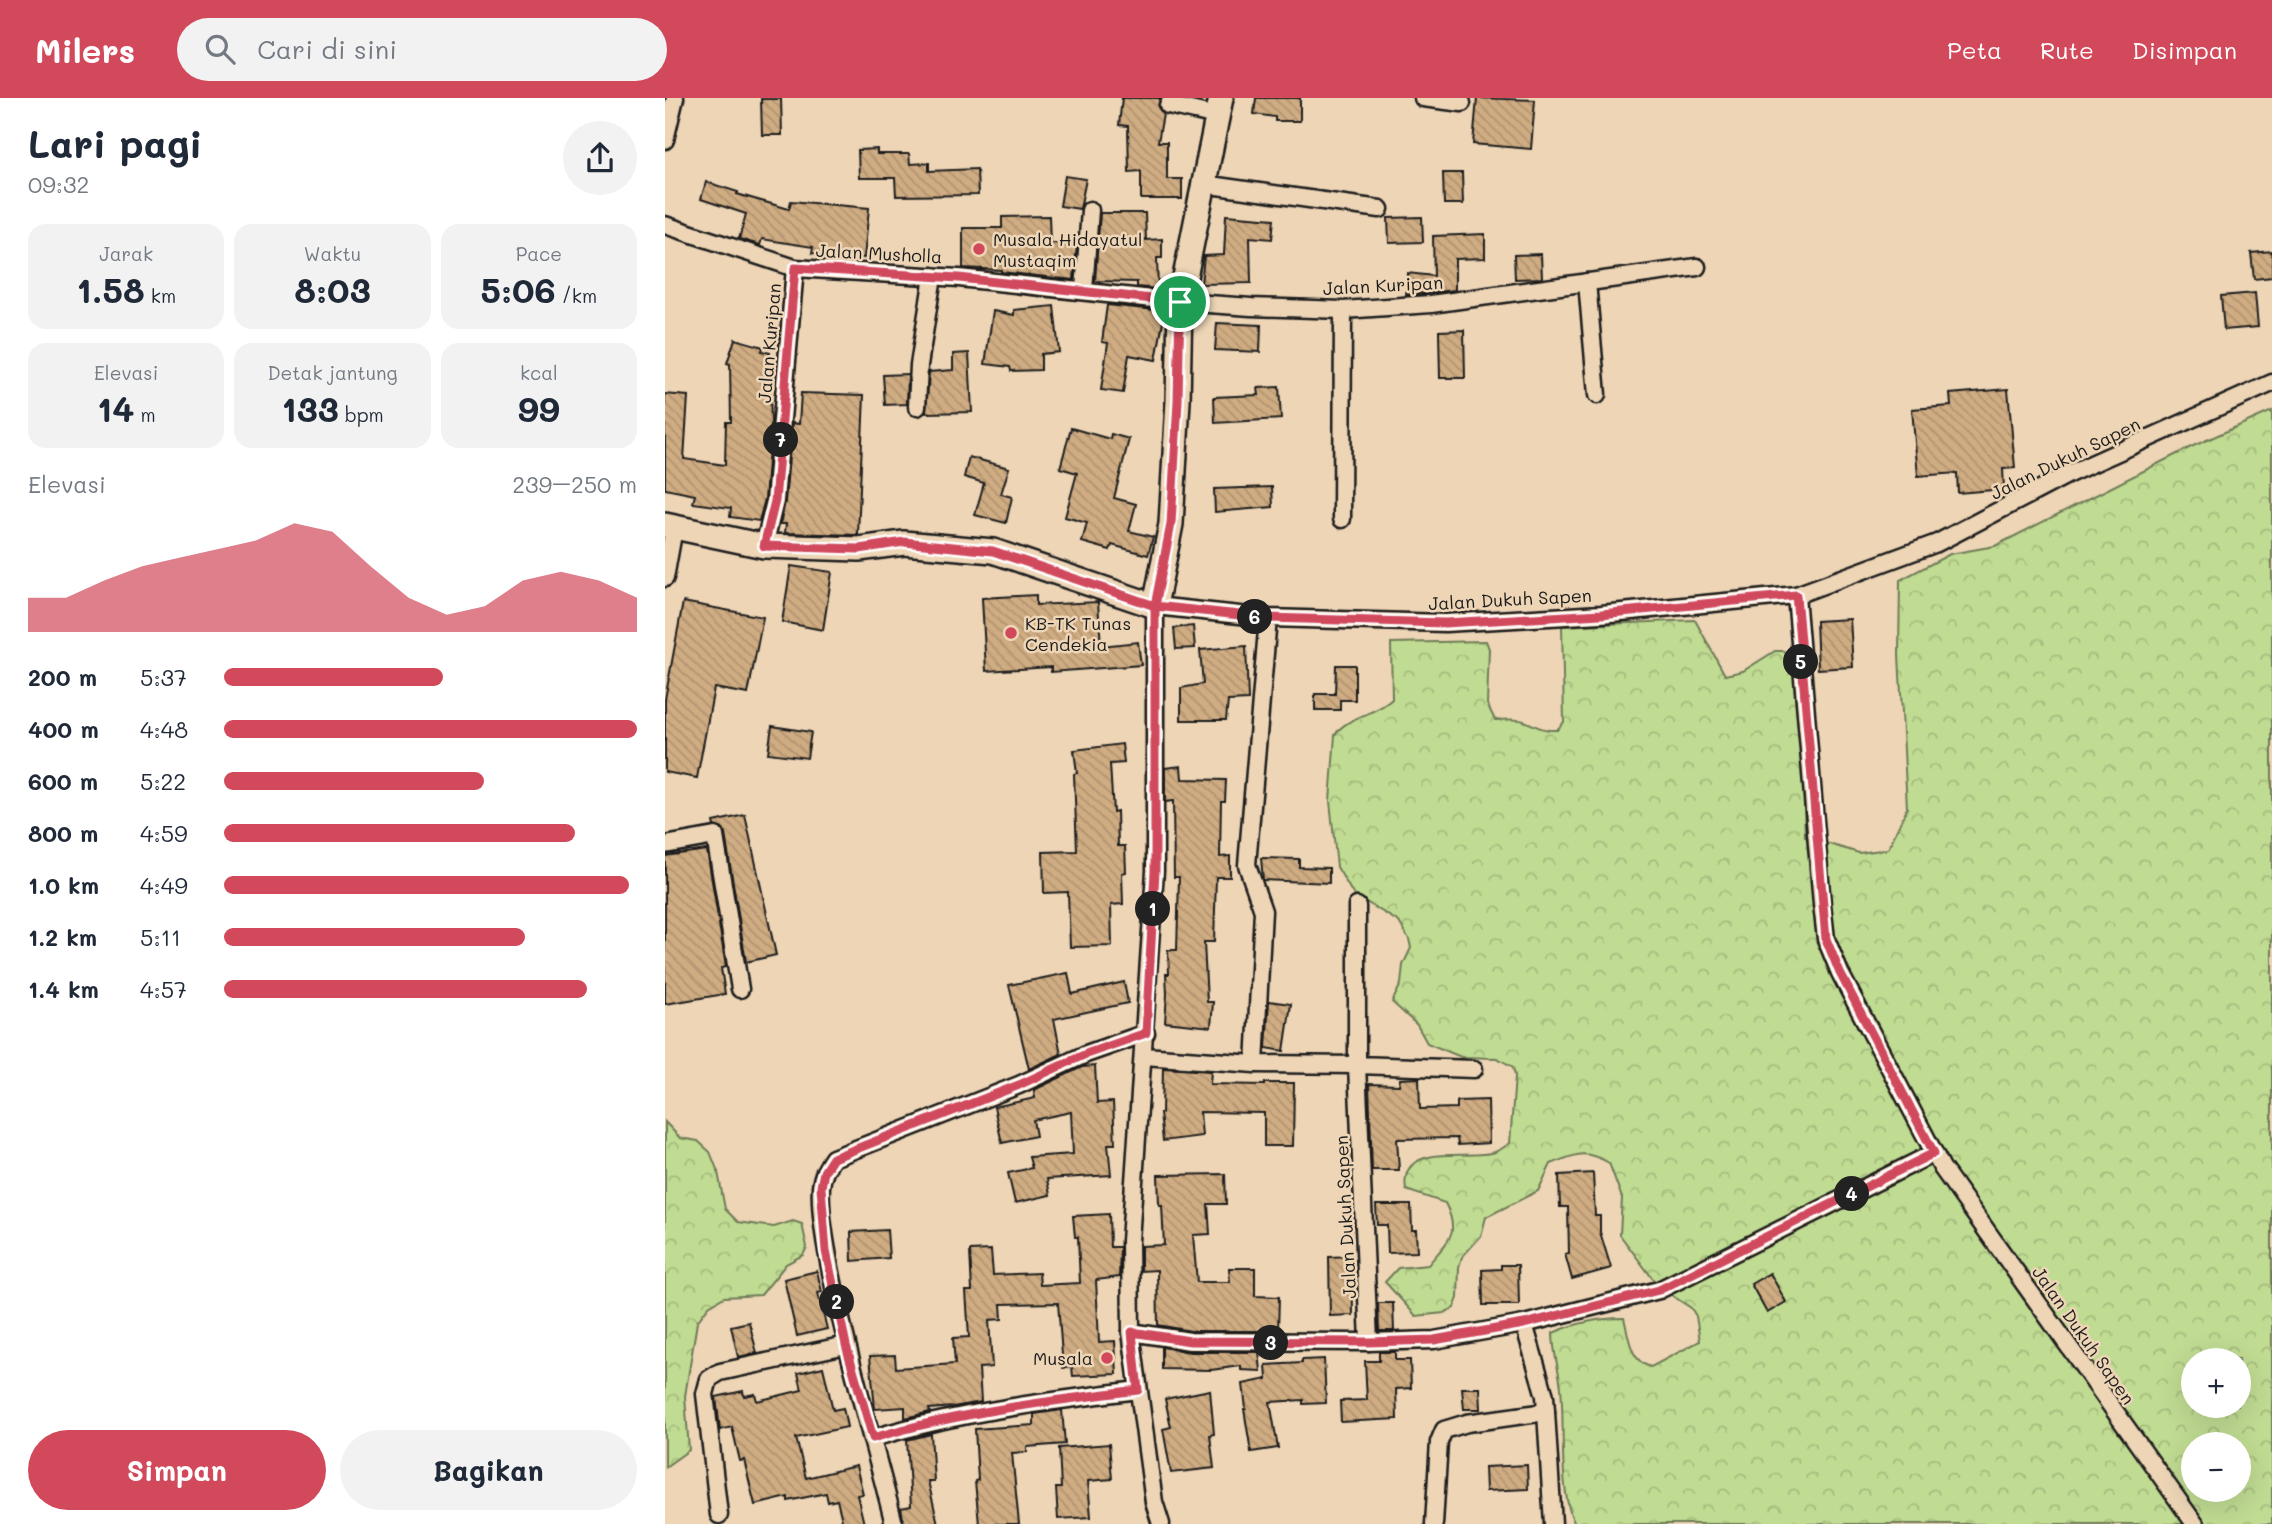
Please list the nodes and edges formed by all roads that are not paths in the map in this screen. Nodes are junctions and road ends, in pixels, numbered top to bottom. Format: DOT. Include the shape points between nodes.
graph roads {
  1 [pos="675,98"];
  2 [pos="1423,98"];
  3 [pos="1462,103"];
  4 [pos="1168,105"];
  5 [pos="1219,107"];
  6 [pos="665,140"];
  7 [pos="1202,184"];
  8 [pos="1380,209"];
  9 [pos="1090,210"];
  10 [pos="665,225"];
  11 [pos="1697,267"];
  12 [pos="795,268"];
  13 [pos="933,276"];
  14 [pos="1587,282"];
  15 [pos="1084,290"];
  16 [pos="1180,302"];
  17 [pos="1343,310"];
  18 [pos="2272,383"];
  19 [pos="1597,395"];
  20 [pos="917,407"];
  21 [pos="1342,519"];
  22 [pos="669,526"];
  23 [pos="764,546"];
  24 [pos="665,578"];
  25 [pos="1796,595"];
  26 [pos="1155,606"];
  27 [pos="1268,618"];
  28 [pos="665,845"];
  29 [pos="1357,906"];
  30 [pos="740,989"];
  31 [pos="1146,1033"];
  32 [pos="1144,1056"];
  33 [pos="1255,1064"];
  34 [pos="1357,1065"];
  35 [pos="1474,1069"];
  36 [pos="1934,1153"];
  37 [pos="1524,1324"];
  38 [pos="1132,1332"];
  39 [pos="1369,1342"];
  40 [pos="846,1345"];
  41 [pos="1138,1390"];
  42 [pos="1546,1412"];
  43 [pos="873,1438"];
  44 [pos="719,1515"];
  45 [pos="894,1524"];
  46 [pos="1161,1524"];
  47 [pos="1434,1524"];
  48 [pos="1553,1524"];
  49 [pos="2195,1524"];
  1 -- 6 [label="street"];
  2 -- 3 [label="street"];
  4 -- 5 [label="street"];
  5 -- 7 [label="street"];
  7 -- 8 [label="street"];
  7 -- 16 [label="street"];
  9 -- 15 [label="street"];
  10 -- 12 [label="street, Jalan Musholla"];
  11 -- 14 [label="street, Jalan Kuripan"];
  12 -- 13 [label="street, Jalan Musholla"];
  12 -- 23 [label="street, Jalan Kuripan" via="775,501"];
  13 -- 15 [label="street, Jalan Musholla"];
  13 -- 20 [label="street"];
  14 -- 17 [label="street, Jalan Kuripan"];
  14 -- 19 [label="street"];
  15 -- 16 [label="street, Jalan Musholla"];
  16 -- 17 [label="street, Jalan Kuripan"];
  16 -- 26 [label="street" via="1171,524"];
  17 -- 21 [label="street"];
  18 -- 25 [label="street, Jalan Dukuh Sapen" via="2071,473 1937,543"];
  22 -- 23 [label="street"];
  22 -- 24 [label="street"];
  23 -- 26 [label="street" via="859,549 904,542 993,551"];
  25 -- 27 [label="street, Jalan Dukuh Sapen" via="1445,623"];
  25 -- 36 [label="street, Jalan Dukuh Sapen" via="1826,939"];
  26 -- 27 [label="street, Jalan Dukuh Sapen"];
  26 -- 31 [label="street" via="1155,871"];
  27 -- 33 [label="street" via="1247,865 1263,911"];
  28 -- 30 [label="street" via="715,836"];
  29 -- 34 [label="street, Jalan Dukuh Sapen"];
  31 -- 32 [label="street"];
  31 -- 40 [label="street" via="833,1158 821,1187 826,1251"];
  32 -- 33 [label="street"];
  32 -- 38 [label="street" via="1130,1241"];
  33 -- 34 [label="street"];
  34 -- 35 [label="street"];
  34 -- 39 [label="street, Jalan Dukuh Sapen"];
  36 -- 37 [label="street" via="1659,1290"];
  36 -- 49 [label="street, Jalan Dukuh Sapen"];
  37 -- 39 [label="street" via="1434,1340"];
  37 -- 42 [label="street"];
  38 -- 39 [label="street" via="1190,1341"];
  38 -- 41 [label="street"];
  40 -- 43 [label="street"];
  40 -- 44 [label="street" via="731,1369 709,1379 705,1394"];
  41 -- 43 [label="street" via="974,1413"];
  41 -- 46 [label="street"];
  42 -- 47 [label="street" via="1444,1430 1439,1442"];
  42 -- 48 [label="street"];
  43 -- 45 [label="street"];
}
